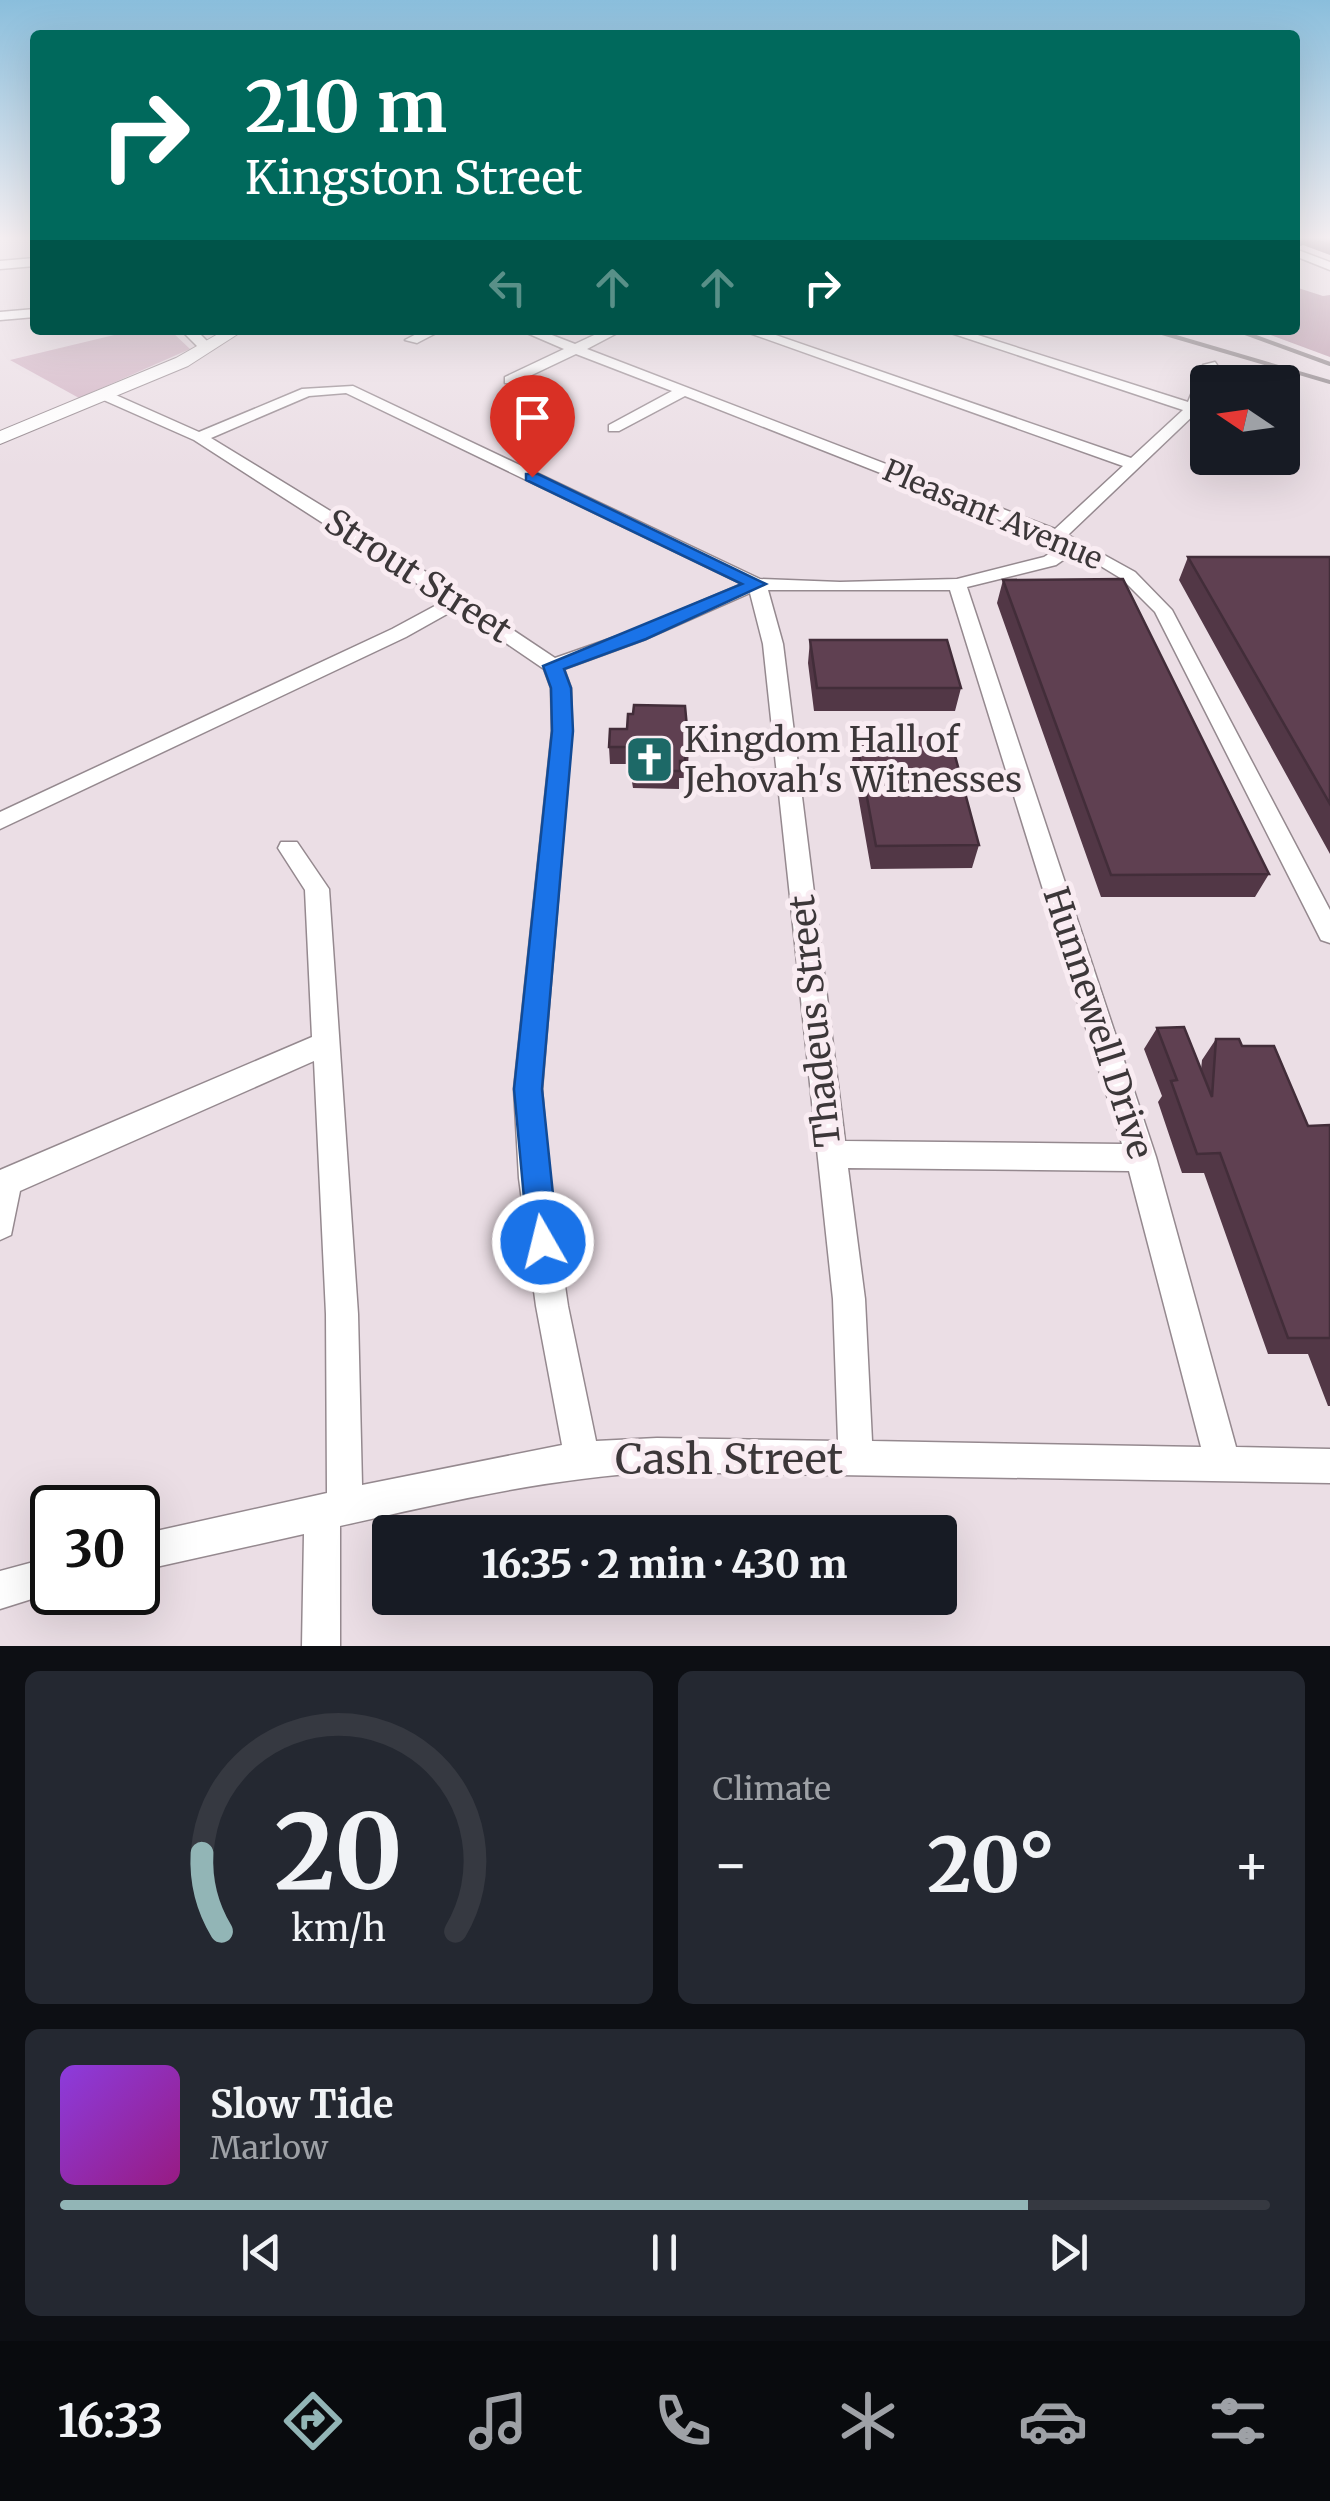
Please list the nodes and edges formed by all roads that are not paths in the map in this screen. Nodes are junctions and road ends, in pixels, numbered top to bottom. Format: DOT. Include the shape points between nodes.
graph roads {
  1 [pos="26,314"];
  2 [pos="0,316"];
  3 [pos="193,335"];
  4 [pos="228,335"];
  5 [pos="424,335"];
  6 [pos="762,335"];
  7 [pos="965,335"];
  8 [pos="572,339"];
  9 [pos="412,340"];
  10 [pos="207,348"];
  11 [pos="510,380"];
  12 [pos="686,390"];
  13 [pos="104,395"];
  14 [pos="1190,407"];
  15 [pos="1190,410"];
  16 [pos="614,428"];
  17 [pos="199,437"];
  18 [pos="0,438"];
  19 [pos="1130,463"];
  20 [pos="1058,536"];
  21 [pos="1076,544"];
  22 [pos="757,584"];
  23 [pos="957,584"];
  24 [pos="457,601"];
  25 [pos="552,666"];
  26 [pos="0,821"];
  27 [pos="289,848"];
  28 [pos="1330,933"];
  29 [pos="327,1042"];
  30 [pos="830,1154"];
  31 [pos="1142,1157"];
  32 [pos="3,1183"];
  33 [pos="0,1226"];
  34 [pos="582,1458"];
  35 [pos="856,1460"];
  36 [pos="1223,1466"];
  37 [pos="1330,1466"];
  38 [pos="333,1510"];
  39 [pos="160,1548"];
  40 [pos="30,1581"];
  41 [pos="0,1590"];
  42 [pos="321,1646"];
  1 -- 2 [label="street"];
  3 -- 10 [label="street"];
  4 -- 10 [label="main road"];
  5 -- 9 [label="street"];
  6 -- 19 [label="street"];
  7 -- 14 [label="street"];
  8 -- 11 [label="street"];
  8 -- 12 [label="street, Pleasant Avenue"];
  10 -- 13 [label="main road"];
  12 -- 16 [label="street"];
  12 -- 20 [label="street, Pleasant Avenue"];
  13 -- 17 [label="street, Strout Street"];
  13 -- 18 [label="main road"];
  15 -- 19 [label="street"];
  17 -- 22 [label="street" via="307,392 348,389"];
  17 -- 24 [label="street, Strout Street"];
  19 -- 20 [label="street"];
  20 -- 21 [label="street, Pleasant Avenue"];
  21 -- 23 [label="street" via="1037,566"];
  21 -- 28 [label="street, Pleasant Avenue" via="1129,576 1163,610"];
  22 -- 23 [label="street"];
  22 -- 25 [label="street"];
  22 -- 30 [label="street, Thadeus Street" via="773,644"];
  23 -- 31 [label="street, Hunnewell Drive"];
  24 -- 25 [label="street, Strout Street"];
  24 -- 26 [label="street"];
  25 -- 34 [label="street" via="561,688 562,731 528,1089 550,1288"];
  27 -- 29 [label="street" via="317,890"];
  29 -- 32 [label="street"];
  29 -- 38 [label="street" via="342,1314"];
  30 -- 31 [label="street"];
  30 -- 35 [label="street, Thadeus Street" via="849,1299"];
  31 -- 36 [label="street, Hunnewell Drive"];
  32 -- 33 [label="street"];
  34 -- 35 [label="street, Cash Street"];
  34 -- 38 [label="street, Cash Street"];
  35 -- 36 [label="street, Cash Street"];
  36 -- 37 [label="street, Cash Street"];
  38 -- 39 [label="street, Cash Street"];
  38 -- 42 [label="street"];
  40 -- 41 [label="street"];
}
